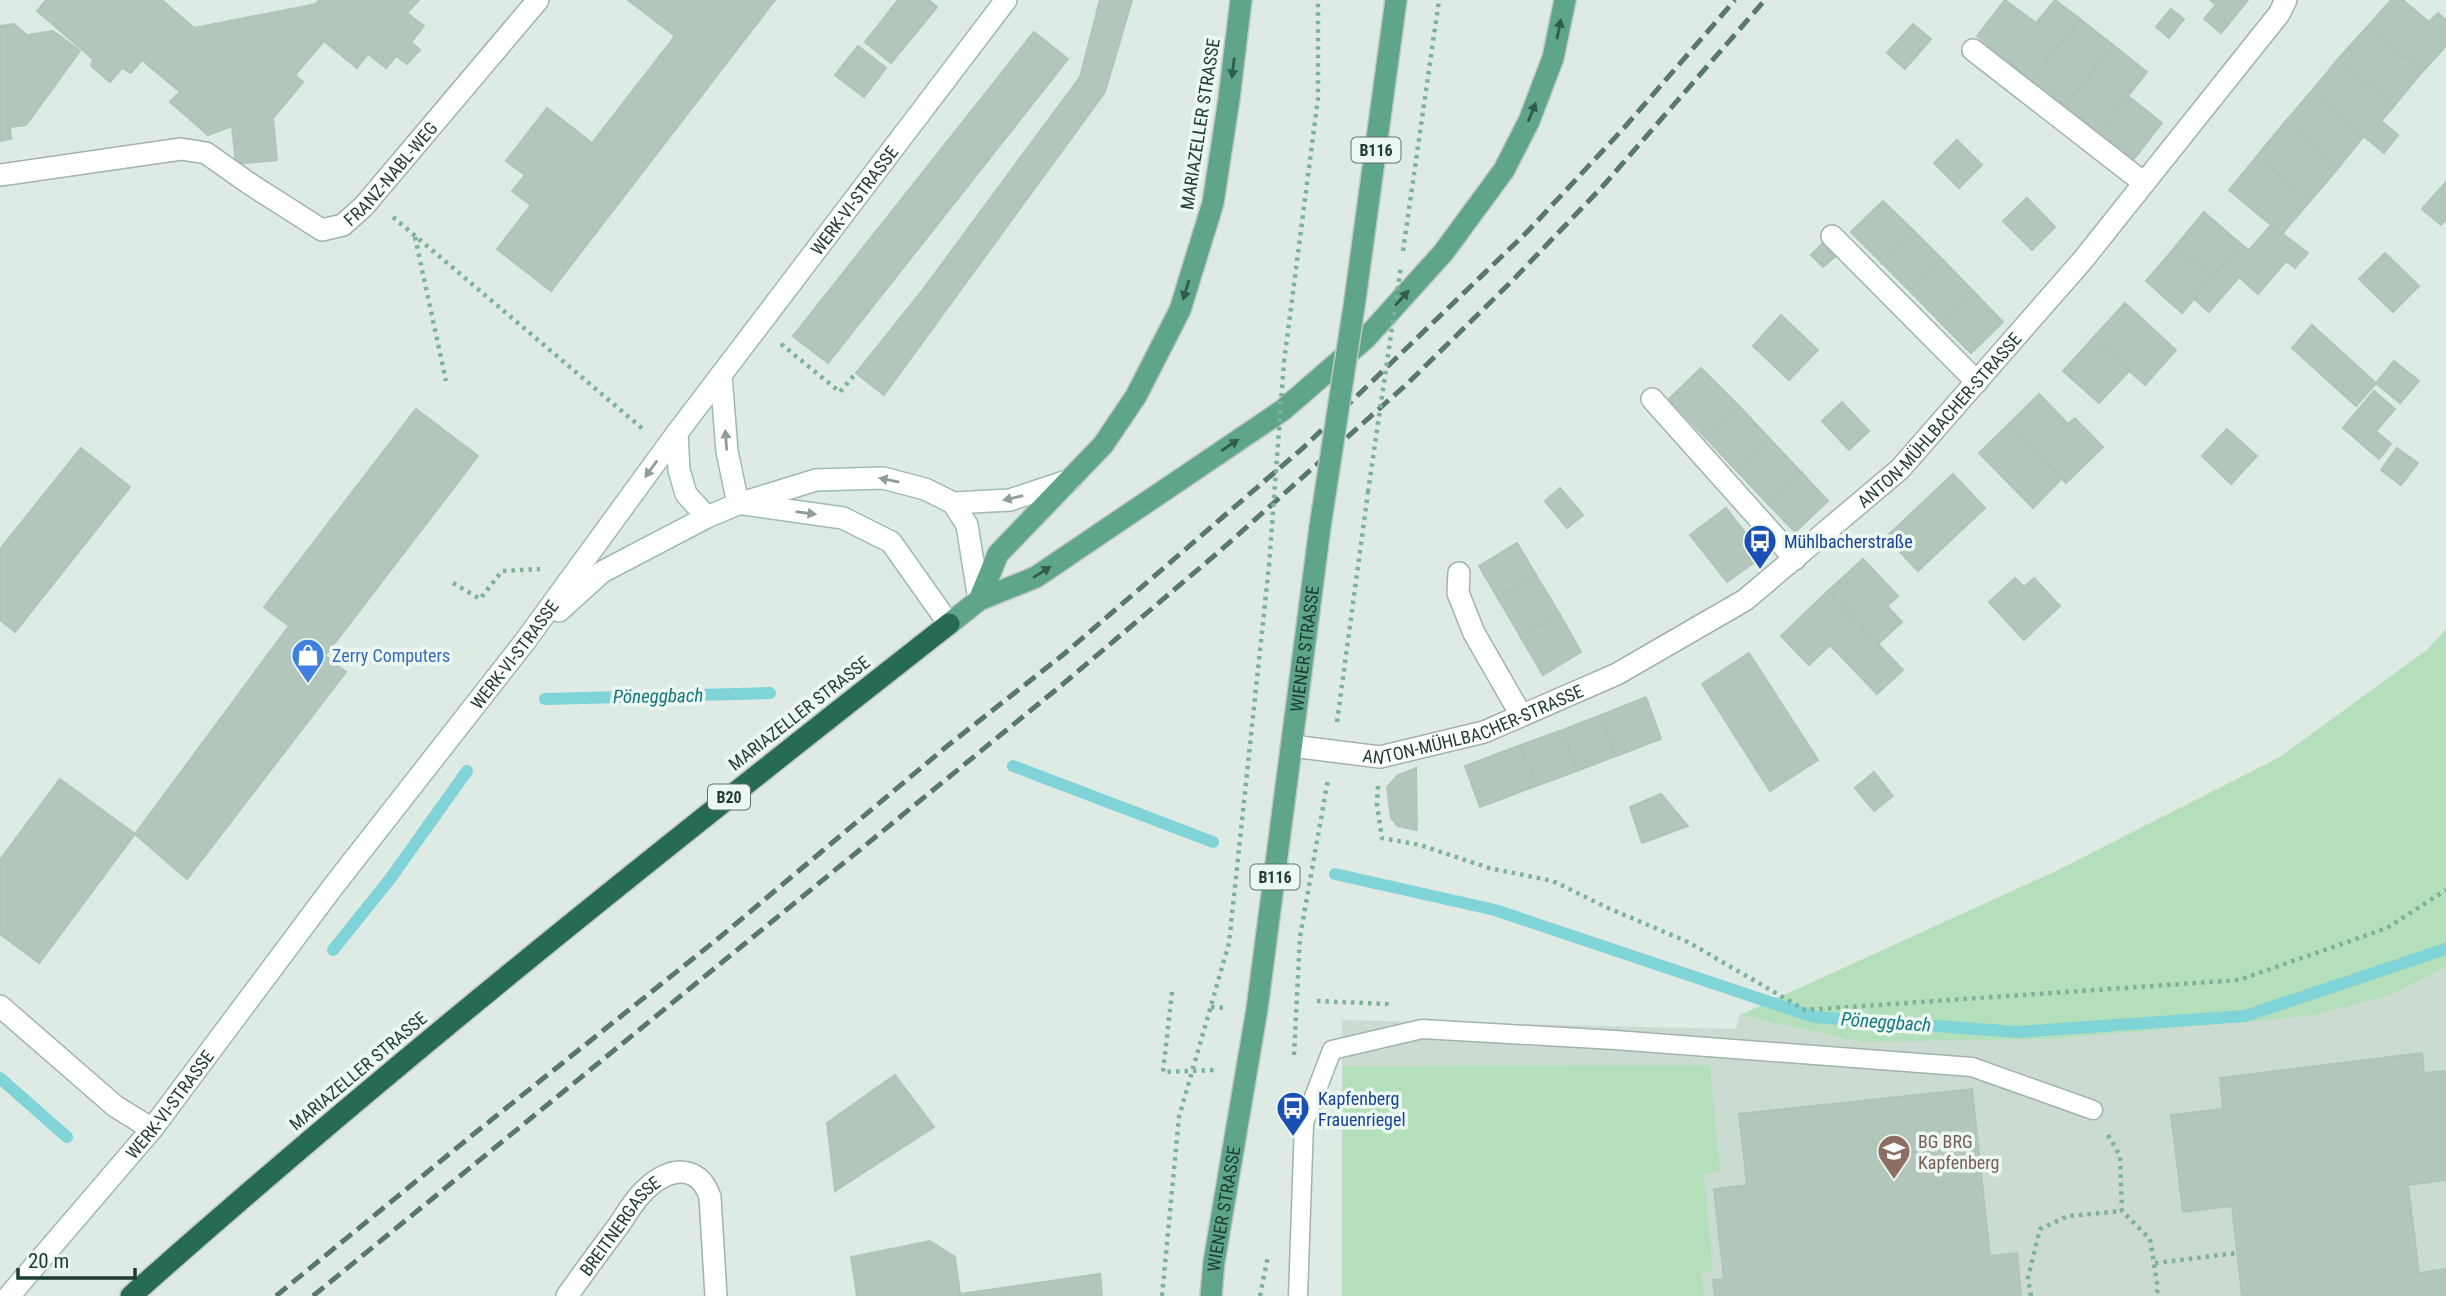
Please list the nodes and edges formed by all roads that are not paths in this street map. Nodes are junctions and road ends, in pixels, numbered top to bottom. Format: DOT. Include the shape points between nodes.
graph roads {
  1 [pos="538,0"];
  2 [pos="1006,0"];
  3 [pos="1241,0"];
  4 [pos="1396,0"];
  5 [pos="1565,0"];
  6 [pos="2286,0"];
  7 [pos="1973,50"];
  8 [pos="0,175"];
  9 [pos="2144,183"];
  10 [pos="1832,236"];
  11 [pos="722,375"];
  12 [pos="1977,382"];
  13 [pos="1652,400"];
  14 [pos="677,433"];
  15 [pos="1070,480"];
  16 [pos="953,503"];
  17 [pos="738,504"];
  18 [pos="707,517"];
  19 [pos="1795,558"];
  20 [pos="1459,573"];
  21 [pos="979,600"];
  22 [pos="949,624"];
  23 [pos="526,640"];
  24 [pos="1521,715"];
  25 [pos="1292,746"];
  26 [pos="0,1006"];
  27 [pos="2093,1110"];
  28 [pos="152,1129"];
  29 [pos="9,1296"];
  30 [pos="131,1296"];
  31 [pos="567,1296"];
  32 [pos="716,1296"];
  33 [pos="1211,1296"];
  34 [pos="1298,1296"];
  1 -- 8 [label="street, FRANZ-NABL-WEG" via="343,225 322,230 206,153 181,149"];
  2 -- 11 [label="street, WERK-VI-STRASSE"];
  3 -- 15 [label="main road, MARIAZELLER STRASSE, one-way" via="1213,202 1180,310 1136,396 1103,445"];
  4 -- 25 [label="main road, WIENER STRASSE / B116, bridge"];
  21 -- 5 [label="main road, one-way" via="1036,577 1283,410 1366,338 1443,253 1504,170 1553,58"];
  6 -- 9 [label="street, ANTON-MÜHLBACHER-STRASSE" via="2279,15"];
  7 -- 9 [label="street"];
  9 -- 12 [label="street, ANTON-MÜHLBACHER-STRASSE"];
  10 -- 12 [label="street"];
  11 -- 14 [label="street, WERK-VI-STRASSE"];
  17 -- 11 [label="street, one-way" via="727,451"];
  12 -- 19 [label="street, ANTON-MÜHLBACHER-STRASSE" via="1900,469"];
  13 -- 19 [label="street"];
  14 -- 18 [label="street" via="685,494"];
  14 -- 23 [label="street, WERK-VI-STRASSE, one-way"];
  15 -- 16 [label="street, one-way" via="1010,500"];
  15 -- 21 [label="main road, MARIAZELLER STRASSE" via="998,554"];
  16 -- 17 [label="street, one-way" via="925,489 883,478 816,480"];
  16 -- 21 [label="street" via="967,526"];
  17 -- 18 [label="street"];
  17 -- 22 [label="street, one-way" via="843,519 891,542"];
  18 -- 23 [label="street" via="602,572"];
  19 -- 24 [label="street, ANTON-MÜHLBACHER-STRASSE" via="1745,600 1705,624 1617,674"];
  20 -- 24 [label="street" via="1458,593 1474,633"];
  21 -- 22 [label="main road, MARIAZELLER STRASSE / B20"];
  22 -- 30 [label="highway, MARIAZELLER STRASSE / B20" via="512,972"];
  23 -- 28 [label="street, WERK-VI-STRASSE"];
  24 -- 25 [label="street, ANTON-MÜHLBACHER-STRASSE" via="1484,732 1380,757"];
  25 -- 33 [label="main road, WIENER STRASSE / B116"];
  26 -- 28 [label="street" via="115,1106"];
  27 -- 34 [label="lane" via="1972,1067 1422,1029 1332,1050 1304,1123"];
  28 -- 29 [label="street, WERK-VI-STRASSE"];
  31 -- 32 [label="street, BREITNERGASSE" via="644,1191 674,1171 697,1177 710,1197"];
}
